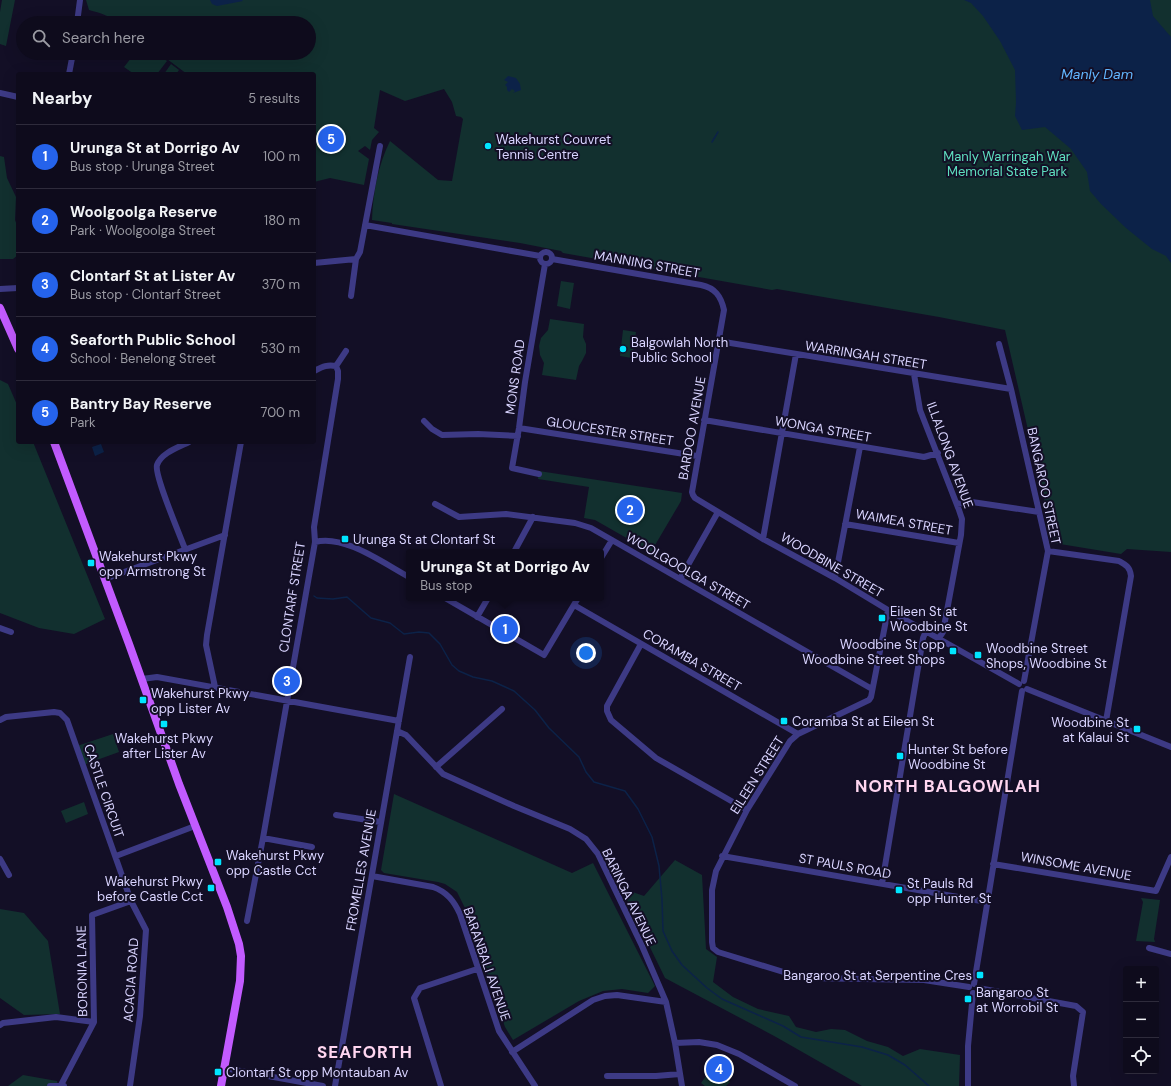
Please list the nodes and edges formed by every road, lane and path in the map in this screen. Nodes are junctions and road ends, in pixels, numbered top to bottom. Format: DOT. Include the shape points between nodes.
graph roads {
  1 [pos="80,0"];
  2 [pos="78,16"];
  3 [pos="72,60"];
  4 [pos="69,72"];
  5 [pos="0,93"];
  6 [pos="16,97"];
  7 [pos="380,146"];
  8 [pos="365,226"];
  9 [pos="540,256"];
  10 [pos="356,259"];
  11 [pos="552,259"];
  12 [pos="316,263"];
  13 [pos="545,264"];
  14 [pos="16,288"];
  15 [pos="0,289"];
  16 [pos="351,296"];
  17 [pos="0,308"];
  18 [pos="724,310"];
  19 [pos="718,341"];
  20 [pos="16,344"];
  21 [pos="999,344"];
  22 [pos="346,351"];
  23 [pos="796,354"];
  24 [pos="336,366"];
  25 [pos="316,370"];
  26 [pos="914,374"];
  27 [pos="1011,389"];
  28 [pos="704,420"];
  29 [pos="424,421"];
  30 [pos="519,428"];
  31 [pos="782,434"];
  32 [pos="518,436"];
  33 [pos="55,444"];
  34 [pos="175,444"];
  35 [pos="186,444"];
  36 [pos="241,444"];
  37 [pos="860,447"];
  38 [pos="177,449"];
  39 [pos="938,453"];
  40 [pos="697,456"];
  41 [pos="538,474"];
  42 [pos="436,504"];
  43 [pos="957,504"];
  44 [pos="718,512"];
  45 [pos="1039,512"];
  46 [pos="533,517"];
  47 [pos="845,524"];
  48 [pos="224,535"];
  49 [pos="763,539"];
  50 [pos="612,540"];
  51 [pos="314,542"];
  52 [pos="959,543"];
  53 [pos="185,549"];
  54 [pos="516,549"];
  55 [pos="1048,551"];
  56 [pos="604,553"];
  57 [pos="406,576"];
  58 [pos="835,578"];
  59 [pos="105,579"];
  60 [pos="680,579"];
  61 [pos="449,601"];
  62 [pos="486,601"];
  63 [pos="576,601"];
  64 [pos="574,605"];
  65 [pos="888,610"];
  66 [pos="477,617"];
  67 [pos="0,628"];
  68 [pos="926,631"];
  69 [pos="11,632"];
  70 [pos="939,638"];
  71 [pos="641,644"];
  72 [pos="410,657"];
  73 [pos="142,679"];
  74 [pos="1021,682"];
  75 [pos="215,687"];
  76 [pos="872,689"];
  77 [pos="1024,690"];
  78 [pos="287,700"];
  79 [pos="502,709"];
  80 [pos="0,720"];
  81 [pos="399,721"];
  82 [pos="1106,721"];
  83 [pos="397,731"];
  84 [pos="798,734"];
  85 [pos="1171,747"];
  86 [pos="436,767"];
  87 [pos="747,810"];
  88 [pos="336,815"];
  89 [pos="380,822"];
  90 [pos="195,826"];
  91 [pos="263,838"];
  92 [pos="312,847"];
  93 [pos="116,856"];
  94 [pos="722,856"];
  95 [pos="1171,857"];
  96 [pos="0,859"];
  97 [pos="994,864"];
  98 [pos="9,875"];
  99 [pos="372,876"];
  100 [pos="882,884"];
  101 [pos="131,901"];
  102 [pos="987,902"];
  103 [pos="247,921"];
  104 [pos="1148,948"];
  105 [pos="1171,954"];
  106 [pos="477,968"];
  107 [pos="974,988"];
  108 [pos="666,1002"];
  109 [pos="94,1022"];
  110 [pos="0,1026"];
  111 [pos="675,1043"];
  112 [pos="512,1052"];
  113 [pos="224,1068"];
  114 [pos="680,1074"];
  115 [pos="607,1076"];
  116 [pos="50,1086"];
  117 [pos="62,1086"];
  118 [pos="130,1086"];
  119 [pos="221,1086"];
  120 [pos="323,1086"];
  121 [pos="335,1086"];
  122 [pos="441,1086"];
  123 [pos="535,1086"];
  124 [pos="682,1086"];
  125 [pos="795,1086"];
  126 [pos="968,1086"];
  127 [pos="1074,1086"];
  1 -- 2 [label="street"];
  3 -- 4 [label="street"];
  5 -- 6 [label="street"];
  7 -- 8 [label="street"];
  8 -- 9 [label="street"];
  8 -- 10 [label="street" via="360,252"];
  9 -- 11 [label="street" via="548,252"];
  9 -- 13 [label="street"];
  10 -- 12 [label="street"];
  10 -- 16 [label="street"];
  11 -- 13 [label="street" via="550,263"];
  11 -- 18 [label="street, MANNING STREET" via="709,287 718,294"];
  13 -- 30 [label="street, MONS ROAD"];
  14 -- 15 [label="street"];
  17 -- 20 [label="main road"];
  18 -- 19 [label="street, BARDOO AVENUE"];
  19 -- 23 [label="street, WARRINGAH STREET"];
  19 -- 28 [label="street, BARDOO AVENUE"];
  21 -- 27 [label="street, BANGAROO STREET"];
  22 -- 24 [label="street"];
  23 -- 26 [label="street, WARRINGAH STREET"];
  23 -- 31 [label="street"];
  24 -- 25 [label="street" via="324,366"];
  24 -- 51 [label="street, CLONTARF STREET" via="338,379 314,527"];
  26 -- 27 [label="street, WARRINGAH STREET"];
  26 -- 39 [label="street, ILLALONG AVENUE" via="920,410"];
  27 -- 45 [label="street, BANGAROO STREET"];
  28 -- 31 [label="street, WONGA STREET"];
  28 -- 40 [label="street, BARDOO AVENUE"];
  29 -- 32 [label="street" via="442,435"];
  30 -- 32 [label="street, MONS ROAD"];
  30 -- 40 [label="street, GLOUCESTER STREET"];
  31 -- 37 [label="street, WONGA STREET"];
  31 -- 49 [label="street"];
  32 -- 41 [label="street, MONS ROAD" via="512,468"];
  33 -- 59 [label="main road"];
  34 -- 38 [label="street"];
  35 -- 38 [label="street"];
  36 -- 48 [label="street"];
  37 -- 39 [label="street, WONGA STREET" via="924,457"];
  37 -- 47 [label="street"];
  38 -- 53 [label="street" via="161,459 157,465 157,472"];
  39 -- 43 [label="street, ILLALONG AVENUE"];
  40 -- 44 [label="street, BARDOO AVENUE" via="692,495"];
  42 -- 46 [label="street, WOOLGOOLGA STREET" via="459,517 506,514"];
  43 -- 45 [label="street" via="972,502"];
  43 -- 52 [label="street, ILLALONG AVENUE" via="962,519"];
  44 -- 49 [label="street, WOODBINE STREET"];
  44 -- 60 [label="street"];
  45 -- 55 [label="street, BANGAROO STREET"];
  46 -- 50 [label="street, WOOLGOOLGA STREET" via="575,523 591,528"];
  46 -- 54 [label="street"];
  47 -- 52 [label="street, WAIMEA STREET"];
  47 -- 58 [label="street"];
  48 -- 53 [label="street"];
  48 -- 75 [label="street" via="206,645"];
  49 -- 58 [label="street, WOODBINE STREET"];
  50 -- 56 [label="street"];
  50 -- 60 [label="street, WOOLGOOLGA STREET"];
  51 -- 57 [label="street" via="325,540 355,547"];
  51 -- 78 [label="street, CLONTARF STREET"];
  52 -- 70 [label="street, ILLALONG AVENUE" via="943,632"];
  53 -- 59 [label="street"];
  55 -- 74 [label="street, BANGAROO STREET"];
  55 -- 82 [label="street" via="1119,561 1130,570"];
  58 -- 65 [label="street, WOODBINE STREET"];
  59 -- 73 [label="main road"];
  60 -- 76 [label="street, WOOLGOOLGA STREET"];
  61 -- 66 [label="street"];
  62 -- 66 [label="street"];
  63 -- 64 [label="street"];
  64 -- 66 [label="street" via="544,655"];
  64 -- 71 [label="street, CORAMBA STREET"];
  65 -- 68 [label="street, WOODBINE STREET"];
  65 -- 76 [label="street, EILEEN STREET"];
  67 -- 69 [label="street"];
  68 -- 70 [label="street, WOODBINE STREET"];
  68 -- 100 [label="street"];
  70 -- 74 [label="street, WOODBINE STREET"];
  71 -- 84 [label="street, CORAMBA STREET"];
  71 -- 87 [label="street" via="607,706 611,720 656,758"];
  72 -- 81 [label="street, FROMELLES AVENUE"];
  73 -- 75 [label="street" via="156,677"];
  73 -- 90 [label="main road"];
  74 -- 77 [label="street" via="1027,685"];
  75 -- 78 [label="street"];
  76 -- 84 [label="street, EILEEN STREET" via="871,697 866,703"];
  77 -- 82 [label="street"];
  77 -- 97 [label="street"];
  78 -- 81 [label="street"];
  78 -- 91 [label="street, CLONTARF STREET"];
  79 -- 86 [label="street"];
  80 -- 93 [label="street, CASTLE CIRCUIT" via="6,717 54,712 60,713 67,720"];
  81 -- 83 [label="street, FROMELLES AVENUE"];
  82 -- 85 [label="street"];
  83 -- 86 [label="street, BARINGA AVENUE" via="406,735"];
  83 -- 89 [label="street, FROMELLES AVENUE"];
  84 -- 87 [label="street, EILEEN STREET" via="787,744"];
  86 -- 108 [label="street, BARINGA AVENUE" via="443,774 570,829 586,839 598,854"];
  87 -- 94 [label="street, EILEEN STREET"];
  88 -- 89 [label="street"];
  89 -- 99 [label="street, FROMELLES AVENUE"];
  90 -- 93 [label="street, CASTLE CIRCUIT"];
  90 -- 113 [label="main road" via="228,907 241,956 240,981"];
  91 -- 92 [label="street"];
  91 -- 103 [label="street, CLONTARF STREET"];
  93 -- 101 [label="street, ACACIA ROAD"];
  94 -- 100 [label="street, ST PAULS ROAD"];
  94 -- 107 [label="street, EILEEN STREET" via="712,890 712,942 713,948 718,952 803,978 924,980"];
  95 -- 97 [label="street, WINSOME AVENUE" via="1156,891"];
  96 -- 98 [label="street"];
  97 -- 102 [label="street"];
  99 -- 106 [label="street, BARANBALI AVENUE" via="442,890 460,914"];
  99 -- 121 [label="street, FROMELLES AVENUE"];
  100 -- 102 [label="street, ST PAULS ROAD"];
  101 -- 109 [label="street, BORONIA LANE" via="92,915"];
  101 -- 118 [label="street, ACACIA ROAD" via="146,930 140,1016"];
  102 -- 107 [label="street"];
  104 -- 105 [label="street"];
  106 -- 112 [label="street, BARANBALI AVENUE" via="499,1031"];
  106 -- 122 [label="street" via="420,988 414,998"];
  107 -- 126 [label="street" via="968,1046"];
  107 -- 127 [label="street" via="1076,1006 1083,1012 1073,1076"];
  108 -- 111 [label="street, BARINGA AVENUE"];
  108 -- 112 [label="street" via="617,995 605,996 593,1000"];
  109 -- 110 [label="street" via="56,1017 3,1023"];
  109 -- 117 [label="street, BORONIA LANE"];
  111 -- 114 [label="street, BARINGA AVENUE"];
  111 -- 125 [label="street" via="704,1043 725,1048"];
  112 -- 123 [label="street, BARANBALI AVENUE"];
  113 -- 119 [label="main road"];
  113 -- 120 [label="street"];
  114 -- 115 [label="street"];
  114 -- 124 [label="street, BARINGA AVENUE"];
  116 -- 117 [label="street"];
}
